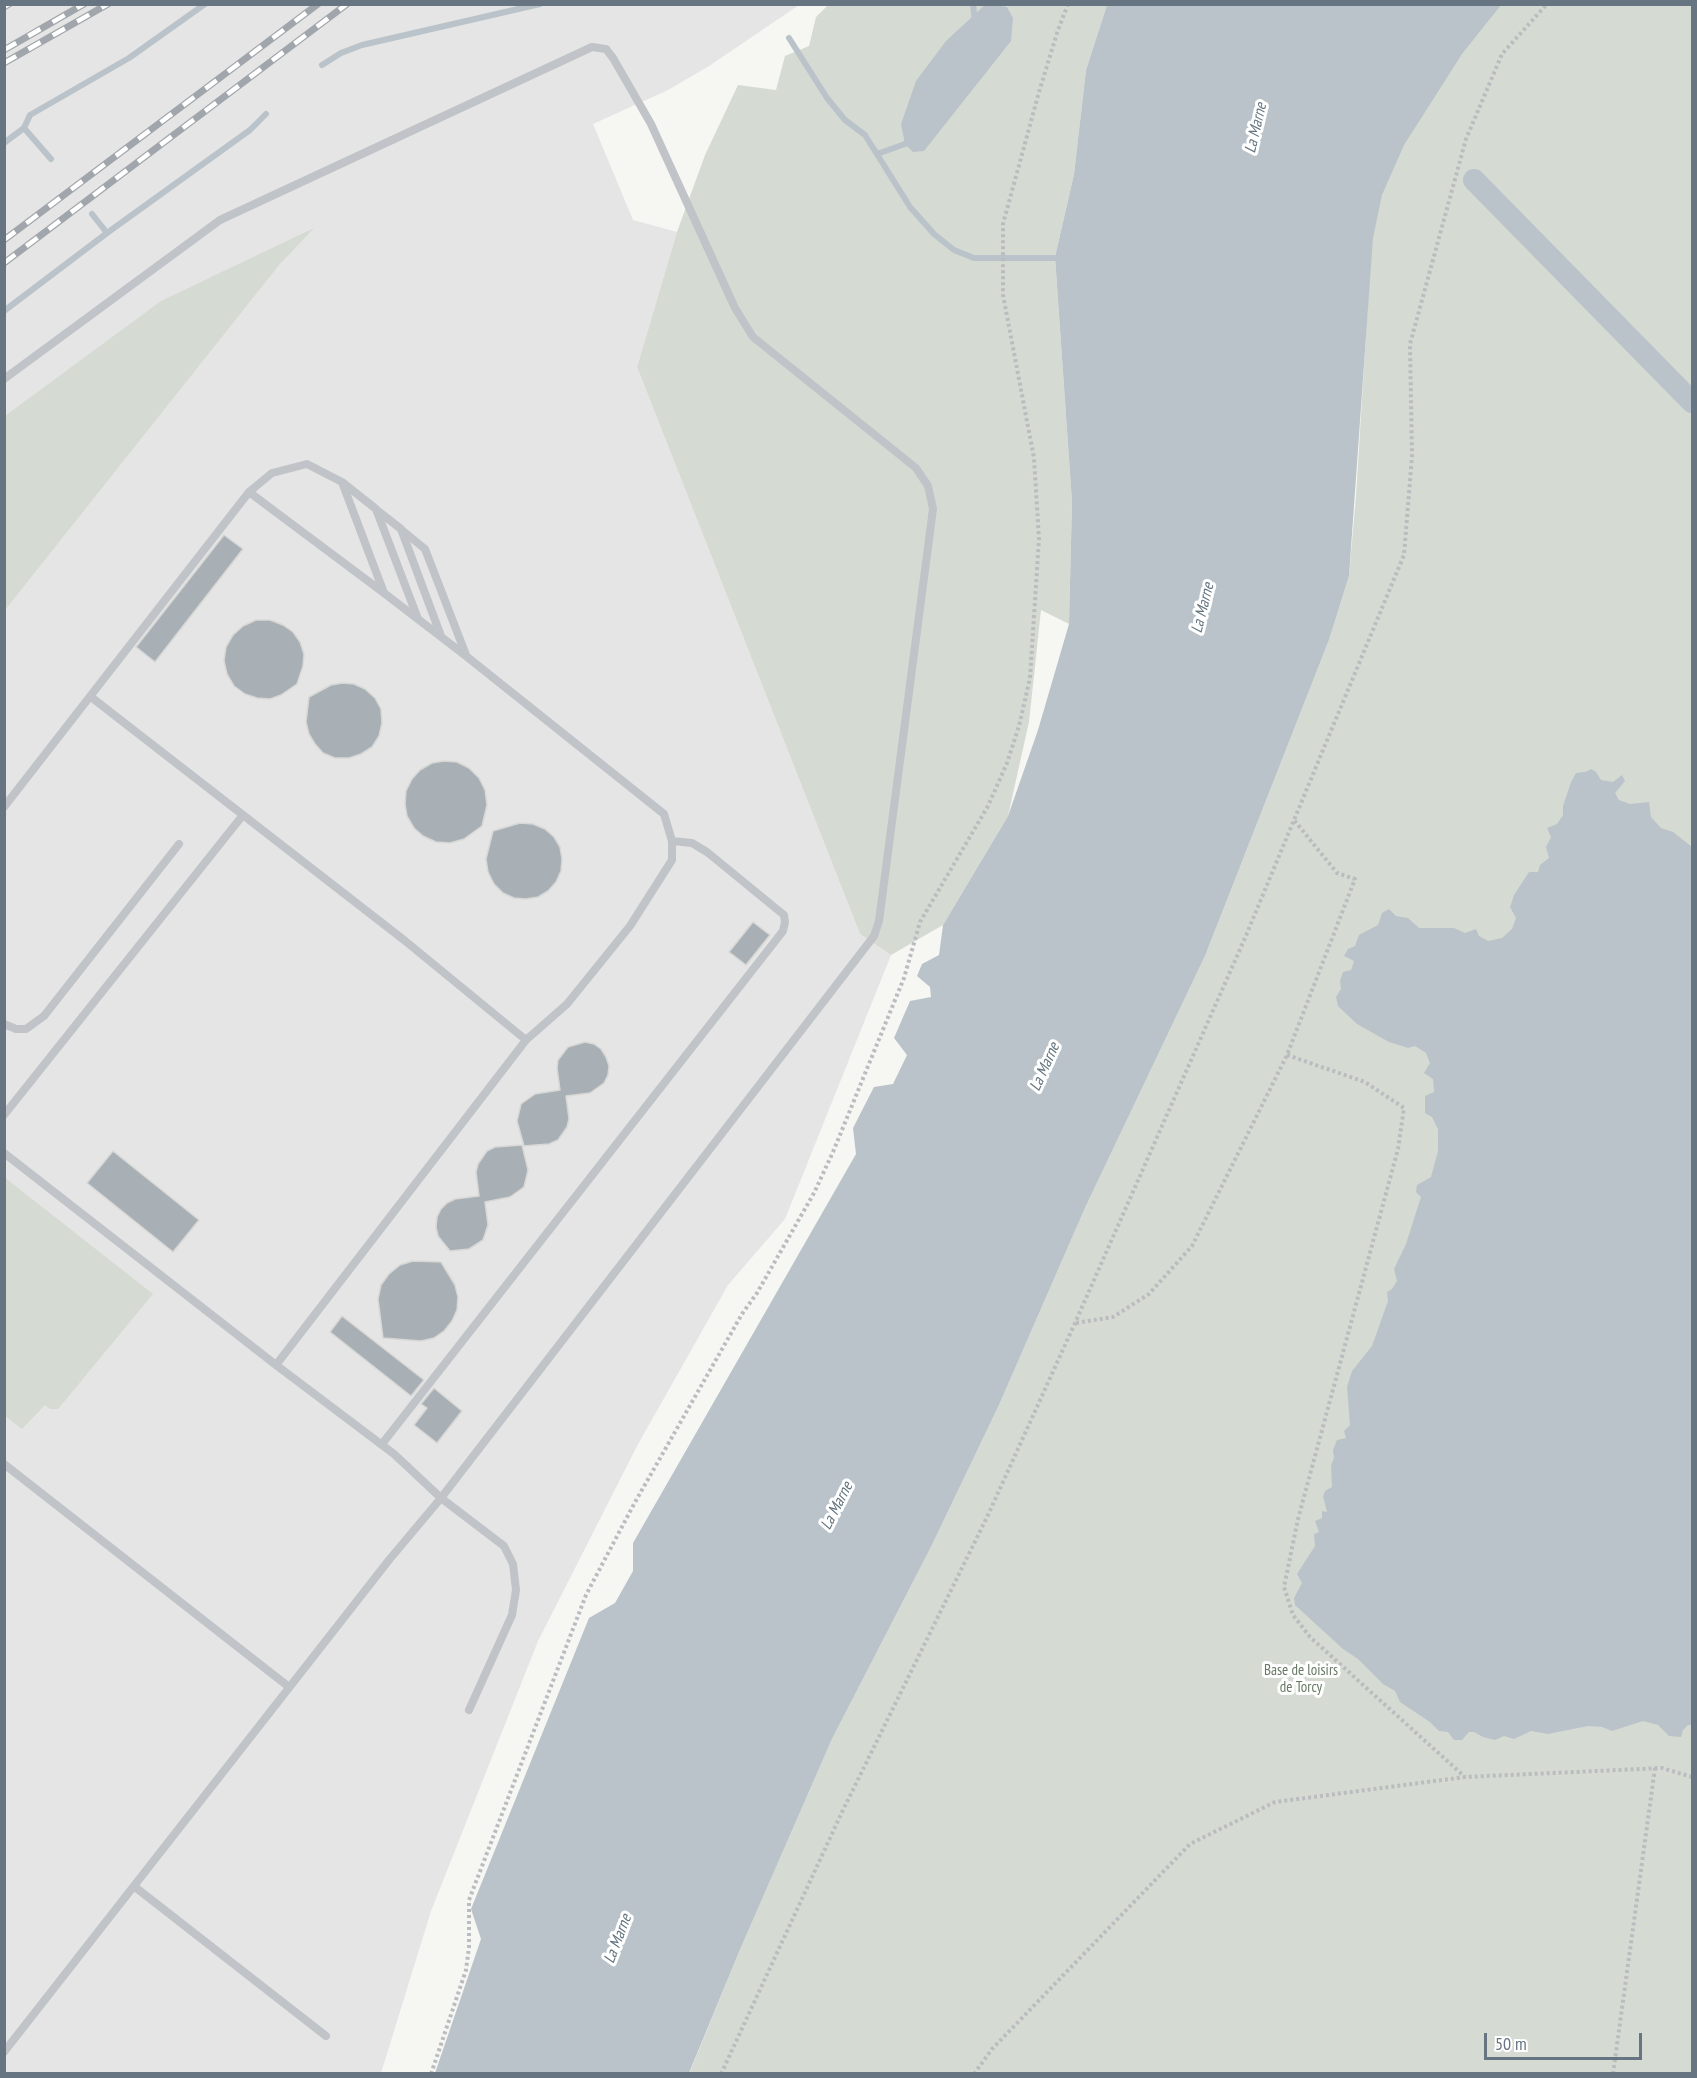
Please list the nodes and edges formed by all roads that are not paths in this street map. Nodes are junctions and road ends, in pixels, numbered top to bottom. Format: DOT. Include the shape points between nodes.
graph roads {
  1 [pos="4,379"];
  2 [pos="342,482"];
  3 [pos="249,492"];
  4 [pos="376,509"];
  5 [pos="401,529"];
  6 [pos="384,593"];
  7 [pos="418,620"];
  8 [pos="441,636"];
  9 [pos="466,656"];
  10 [pos="91,697"];
  11 [pos="4,807"];
  12 [pos="243,815"];
  13 [pos="672,842"];
  14 [pos="179,844"];
  15 [pos="4,1024"];
  16 [pos="526,1040"];
  17 [pos="4,1115"];
  18 [pos="4,1153"];
  19 [pos="276,1365"];
  20 [pos="382,1444"];
  21 [pos="4,1464"];
  22 [pos="441,1498"];
  23 [pos="289,1687"];
  24 [pos="469,1710"];
  25 [pos="135,1887"];
  26 [pos="326,2036"];
  27 [pos="4,2052"];
  1 -- 22 [label="lane" via="220,220 592,47 606,49 613,58 651,124 735,308 753,337 916,468 927,486 933,509 874,936"];
  2 -- 3 [label="lane" via="307,464 272,473"];
  2 -- 4 [label="lane"];
  2 -- 6 [label="lane"];
  3 -- 6 [label="lane"];
  3 -- 10 [label="lane"];
  4 -- 5 [label="lane"];
  4 -- 7 [label="lane"];
  5 -- 8 [label="lane"];
  5 -- 9 [label="lane" via="425,549"];
  6 -- 7 [label="lane"];
  7 -- 8 [label="lane"];
  8 -- 9 [label="lane"];
  9 -- 13 [label="lane" via="664,814"];
  10 -- 11 [label="lane"];
  10 -- 12 [label="lane"];
  12 -- 16 [label="lane"];
  12 -- 17 [label="lane"];
  13 -- 16 [label="lane" via="672,860 630,926 567,1004"];
  13 -- 20 [label="lane" via="692,843 707,852 784,915 783,931"];
  14 -- 15 [label="lane" via="44,1016 26,1029"];
  16 -- 19 [label="lane"];
  18 -- 19 [label="lane"];
  19 -- 20 [label="lane"];
  20 -- 22 [label="lane"];
  21 -- 23 [label="lane"];
  22 -- 23 [label="lane"];
  22 -- 24 [label="lane" via="504,1546 513,1564 516,1590 512,1615"];
  23 -- 25 [label="lane"];
  25 -- 26 [label="lane"];
  25 -- 27 [label="lane"];
}
